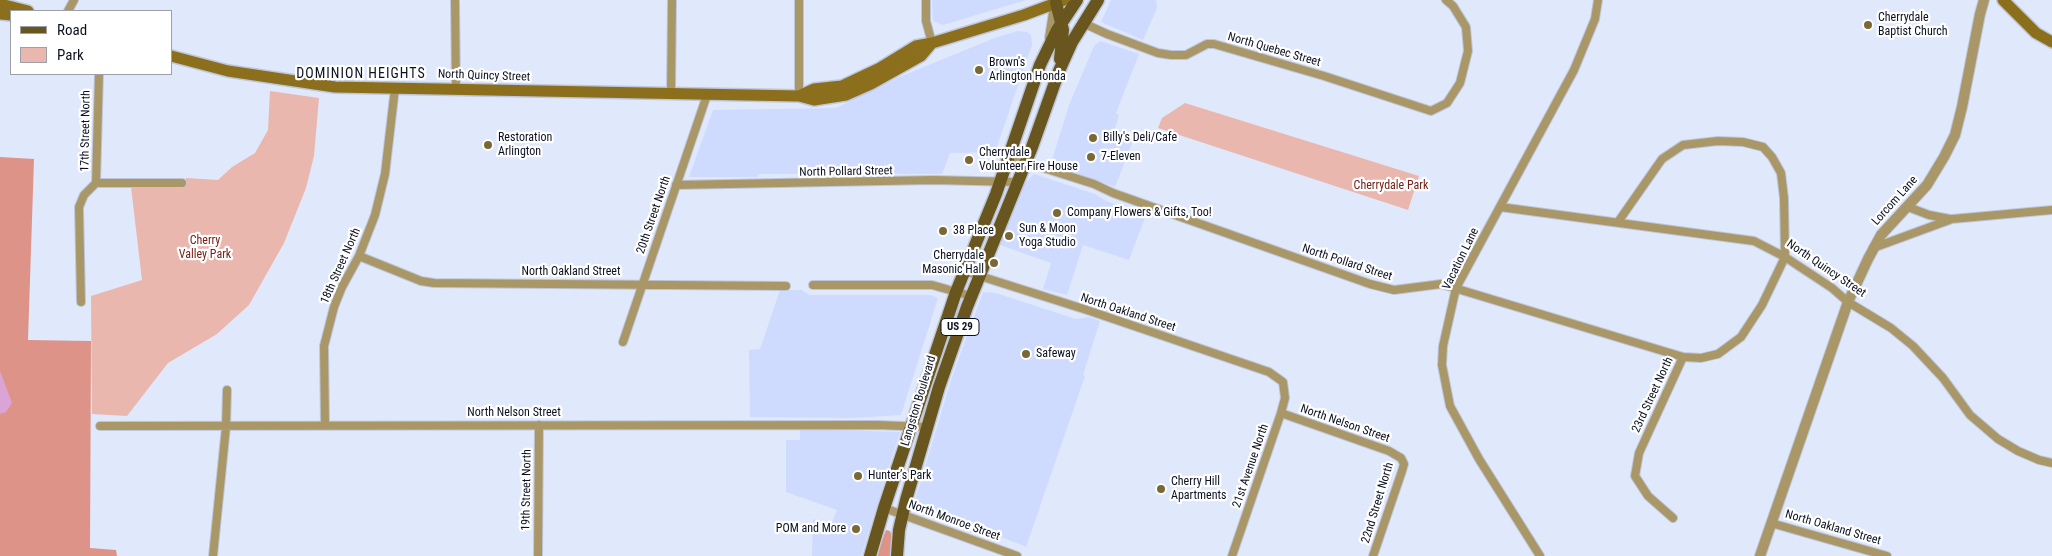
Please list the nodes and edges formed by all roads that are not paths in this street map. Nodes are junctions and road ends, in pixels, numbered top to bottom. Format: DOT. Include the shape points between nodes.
graph roads {
  1 [pos="455,0"];
  2 [pos="672,0"];
  3 [pos="799,0"];
  4 [pos="926,0"];
  5 [pos="1077,0"];
  6 [pos="1098,0"];
  7 [pos="1446,0"];
  8 [pos="1598,0"];
  9 [pos="1984,0"];
  10 [pos="2002,0"];
  11 [pos="1059,1"];
  12 [pos="0,4"];
  13 [pos="24,10"];
  14 [pos="1062,22"];
  15 [pos="1083,23"];
  16 [pos="2052,42"];
  17 [pos="932,43"];
  18 [pos="1049,46"];
  19 [pos="172,56"];
  20 [pos="1059,71"];
  21 [pos="99,75"];
  22 [pos="394,88"];
  23 [pos="456,89"];
  24 [pos="671,94"];
  25 [pos="707,95"];
  26 [pos="799,96"];
  27 [pos="1009,157"];
  28 [pos="1025,162"];
  29 [pos="1000,182"];
  30 [pos="1016,182"];
  31 [pos="96,183"];
  32 [pos="182,183"];
  33 [pos="676,185"];
  34 [pos="1500,207"];
  35 [pos="1908,207"];
  36 [pos="2052,210"];
  37 [pos="1952,219"];
  38 [pos="1618,222"];
  39 [pos="1873,248"];
  40 [pos="360,256"];
  41 [pos="1785,257"];
  42 [pos="964,271"];
  43 [pos="978,276"];
  44 [pos="643,284"];
  45 [pos="813,285"];
  46 [pos="786,286"];
  47 [pos="1456,288"];
  48 [pos="956,292"];
  49 [pos="971,296"];
  50 [pos="81,302"];
  51 [pos="1848,302"];
  52 [pos="623,342"];
  53 [pos="1683,357"];
  54 [pos="1283,382"];
  55 [pos="227,390"];
  56 [pos="1281,413"];
  57 [pos="325,424"];
  58 [pos="539,425"];
  59 [pos="100,426"];
  60 [pos="912,426"];
  61 [pos="928,427"];
  62 [pos="226,428"];
  63 [pos="1401,458"];
  64 [pos="2052,463"];
  65 [pos="884,508"];
  66 [pos="902,515"];
  67 [pos="1673,518"];
  68 [pos="1771,523"];
  69 [pos="213,556"];
  70 [pos="538,556"];
  71 [pos="870,556"];
  72 [pos="897,556"];
  73 [pos="1017,556"];
  74 [pos="1232,556"];
  75 [pos="1373,556"];
  76 [pos="1540,556"];
  77 [pos="1760,556"];
  78 [pos="1888,556"];
  1 -- 23 [label="street"];
  2 -- 24 [label="street"];
  3 -- 26 [label="street"];
  4 -- 17 [label="street" via="926,21"];
  5 -- 14 [label="main road, Langston Boulevard / US 29"];
  6 -- 15 [label="main road, Langston Boulevard / US 29"];
  7 -- 15 [label="street, North Quebec Street" via="1466,27 1468,51 1460,83 1448,103 1431,111 1214,44 1186,55 1164,54"];
  8 -- 34 [label="street, Vacation Lane" via="1595,20 1574,70"];
  9 -- 35 [label="street, Lorcom Lane" via="1954,135 1927,185"];
  10 -- 16 [label="main road" via="2036,33"];
  11 -- 14 [label="main road"];
  11 -- 17 [label="main road, North Quincy Street"];
  11 -- 18 [label="street"];
  12 -- 13 [label="main road"];
  14 -- 18 [label="main road, Langston Boulevard / US 29"];
  14 -- 20 [label="main road" via="1064,34"];
  15 -- 20 [label="main road, Langston Boulevard / US 29"];
  17 -- 26 [label="main road, North Quincy Street" via="921,56 846,95 814,100"];
  18 -- 27 [label="main road, Langston Boulevard / US 29"];
  19 -- 22 [label="main road, North Quincy Street" via="228,71 304,83"];
  20 -- 28 [label="main road, Langston Boulevard / US 29"];
  21 -- 31 [label="street, 17th Street North"];
  22 -- 23 [label="main road, North Quincy Street"];
  22 -- 40 [label="street, 18th Street North" via="385,174"];
  23 -- 24 [label="main road, North Quincy Street"];
  24 -- 25 [label="main road, North Quincy Street"];
  25 -- 26 [label="main road, North Quincy Street"];
  25 -- 33 [label="street, 20th Street North"];
  27 -- 28 [label="street, North Pollard Street"];
  27 -- 29 [label="main road, Langston Boulevard / US 29"];
  28 -- 30 [label="main road, Langston Boulevard / US 29"];
  28 -- 47 [label="street, North Pollard Street" via="1370,284 1394,290 1441,284"];
  29 -- 30 [label="street, North Pollard Street"];
  29 -- 33 [label="street, North Pollard Street" via="934,180"];
  29 -- 42 [label="main road, Langston Boulevard / US 29"];
  30 -- 43 [label="main road, Langston Boulevard / US 29"];
  31 -- 32 [label="street"];
  31 -- 50 [label="street, 17th Street North" via="84,195 79,207"];
  33 -- 44 [label="street, 20th Street North"];
  34 -- 38 [label="street, North Quincy Street"];
  34 -- 47 [label="street, Vacation Lane"];
  35 -- 37 [label="street"];
  35 -- 39 [label="street, Lorcom Lane"];
  36 -- 37 [label="street"];
  37 -- 39 [label="street"];
  38 -- 41 [label="street, North Quincy Street" via="1754,241"];
  38 -- 41 [label="street, 23rd Street North" via="1662,159 1683,145 1742,142 1763,148 1781,173"];
  39 -- 51 [label="street, Lorcom Lane"];
  40 -- 44 [label="street, North Oakland Street" via="421,281 434,283"];
  40 -- 57 [label="street, 18th Street North" via="342,287 324,346"];
  41 -- 51 [label="street, North Quincy Street" via="1837,291"];
  41 -- 53 [label="street, 23rd Street North" via="1762,305 1741,337 1718,354 1701,358"];
  42 -- 43 [label="street, North Oakland Street"];
  42 -- 48 [label="main road, Langston Boulevard / US 29"];
  43 -- 49 [label="main road, Langston Boulevard / US 29"];
  43 -- 54 [label="street, North Oakland Street" via="1269,372"];
  44 -- 46 [label="street, North Oakland Street"];
  44 -- 52 [label="street, 20th Street North"];
  45 -- 48 [label="street" via="924,285"];
  47 -- 53 [label="street, North Pollard Street"];
  47 -- 76 [label="street, Vacation Lane" via="1446,327 1442,366 1450,406"];
  48 -- 49 [label="street"];
  48 -- 60 [label="main road, Langston Boulevard / US 29"];
  49 -- 61 [label="main road, Langston Boulevard / US 29"];
  51 -- 64 [label="street, North Quincy Street" via="1892,328 1917,349 1970,415 1998,439 2018,451"];
  51 -- 68 [label="street, Lorcom Lane"];
  53 -- 67 [label="street, 23rd Street North" via="1639,453 1635,476 1648,496"];
  54 -- 56 [label="street, 21st Avenue North" via="1285,398"];
  55 -- 62 [label="street"];
  56 -- 63 [label="street, North Nelson Street" via="1390,451"];
  56 -- 74 [label="street, 21st Avenue North"];
  57 -- 58 [label="street, North Nelson Street"];
  57 -- 62 [label="street, North Nelson Street"];
  58 -- 60 [label="street, North Nelson Street"];
  58 -- 70 [label="street, 19th Street North"];
  59 -- 62 [label="street, North Nelson Street"];
  60 -- 61 [label="street, North Nelson Street"];
  60 -- 65 [label="main road, Langston Boulevard / US 29"];
  61 -- 66 [label="main road, Langston Boulevard / US 29"];
  62 -- 69 [label="street"];
  63 -- 75 [label="street, 22nd Street North" via="1404,464 1402,471"];
  65 -- 66 [label="street, North Monroe Street"];
  65 -- 71 [label="main road, Langston Boulevard / US 29"];
  66 -- 72 [label="main road, Langston Boulevard / US 29"];
  66 -- 73 [label="street, North Monroe Street"];
  68 -- 77 [label="street, Lorcom Lane"];
  68 -- 78 [label="street, North Oakland Street"];
}
